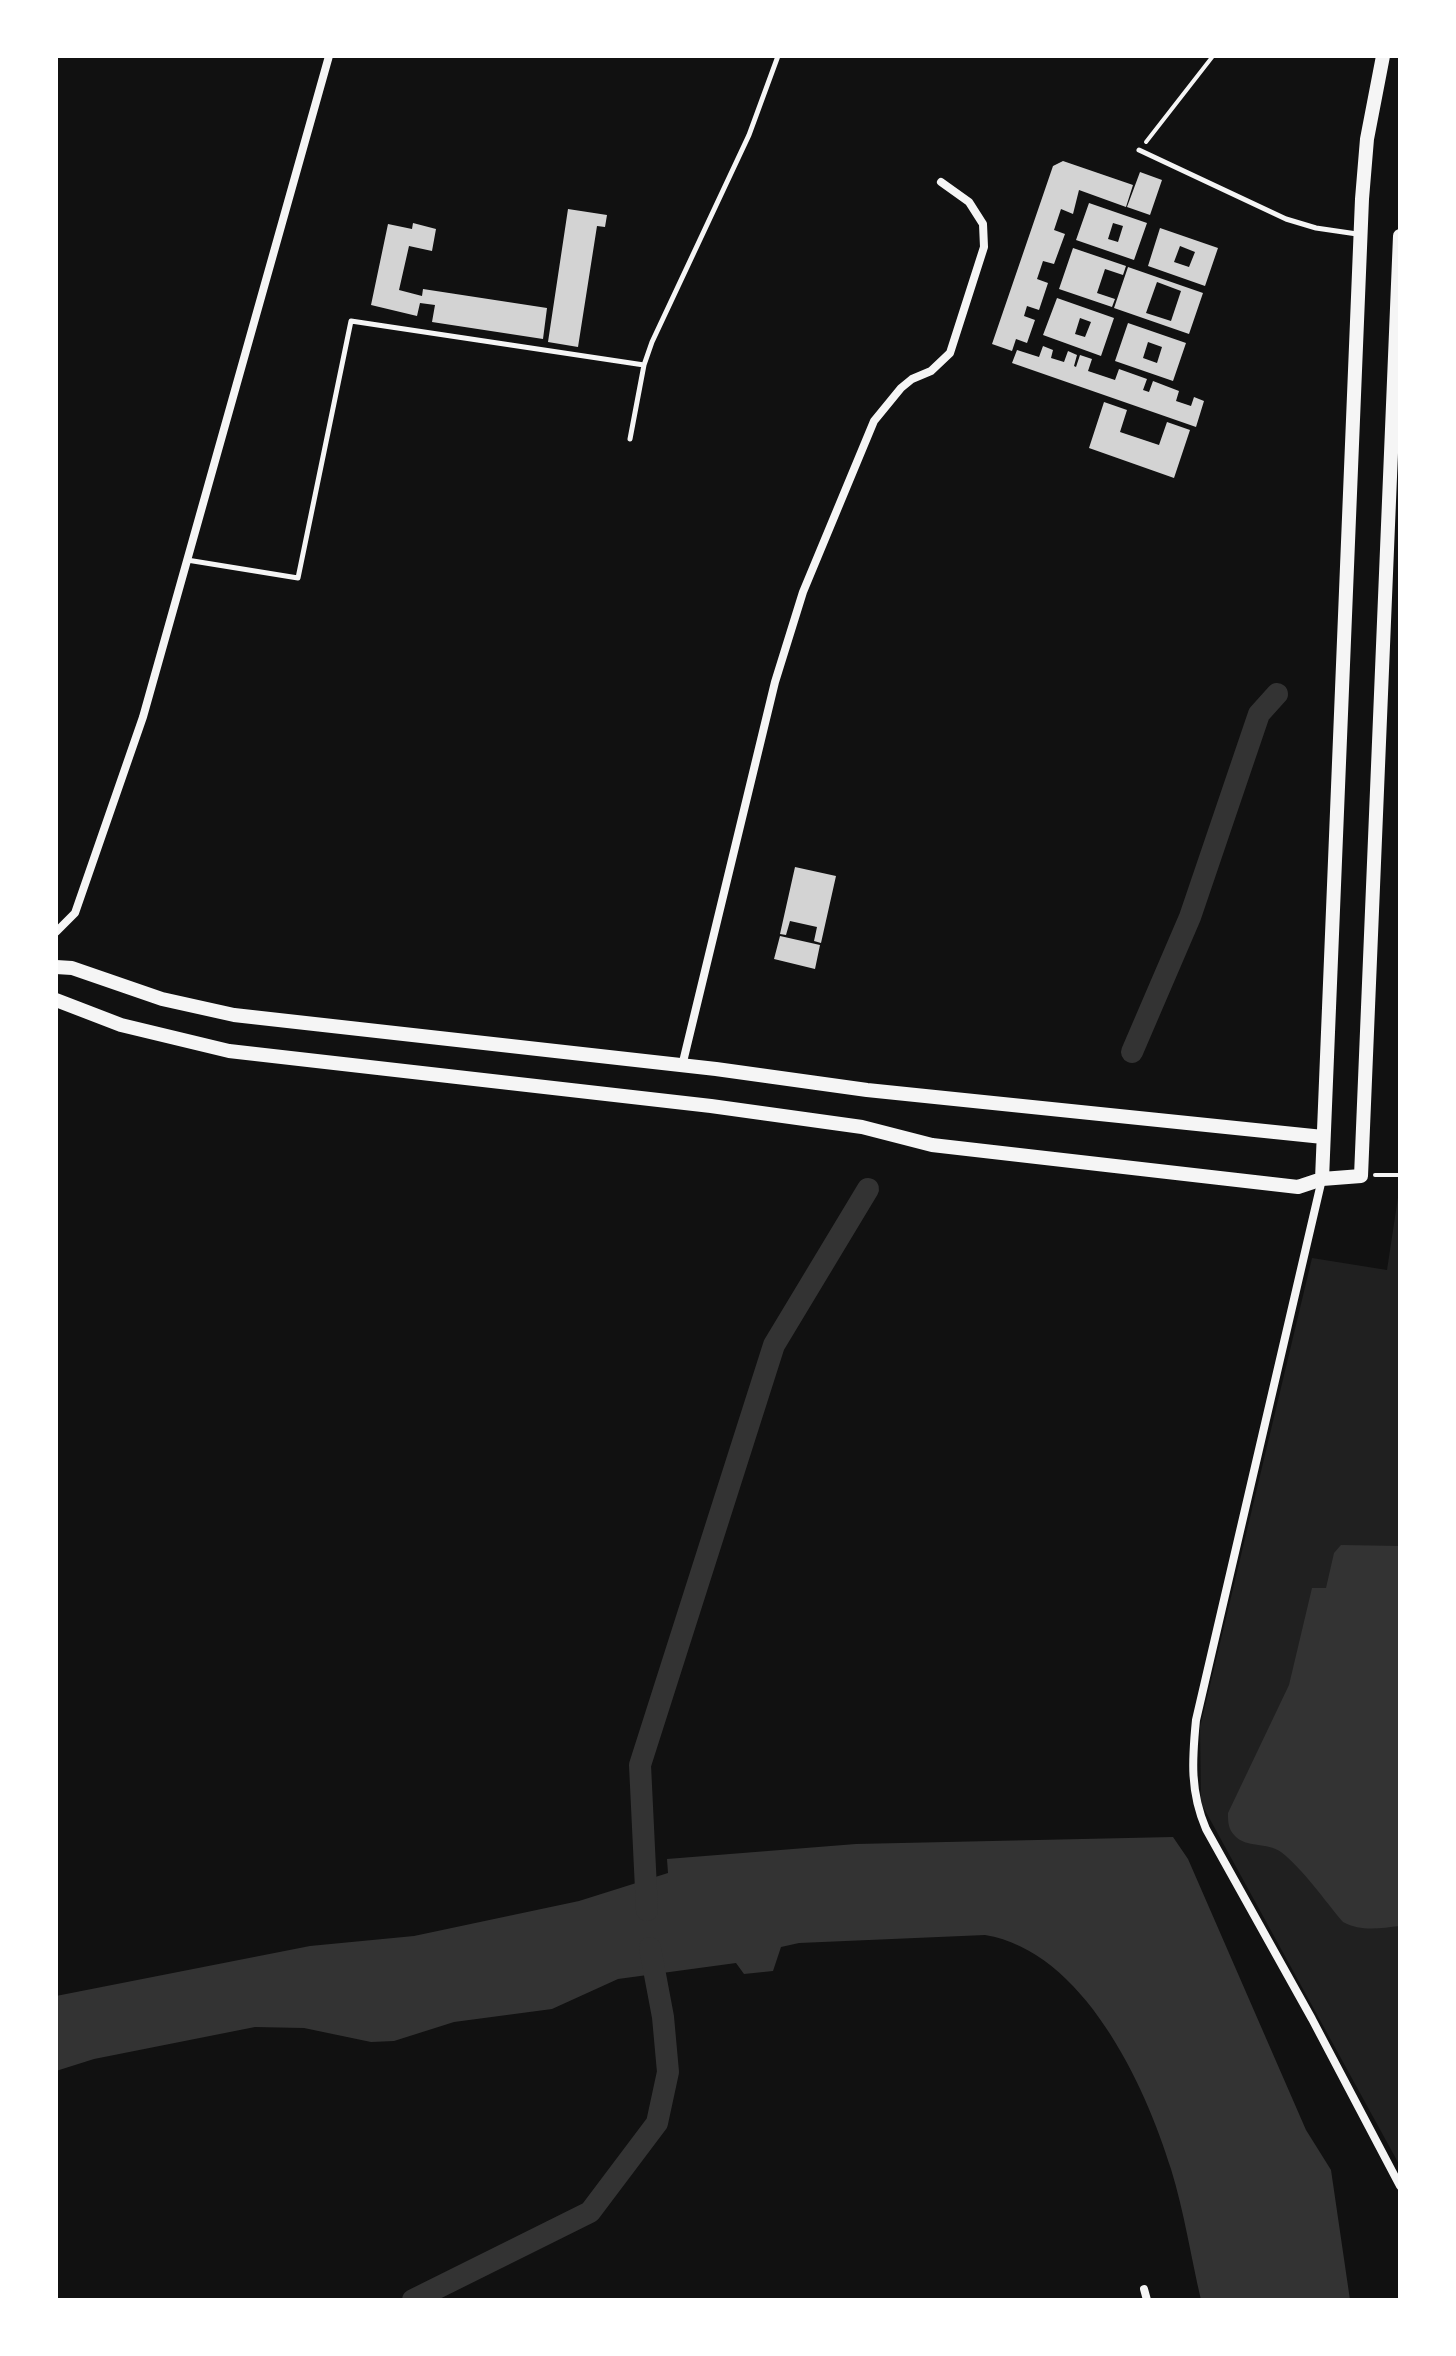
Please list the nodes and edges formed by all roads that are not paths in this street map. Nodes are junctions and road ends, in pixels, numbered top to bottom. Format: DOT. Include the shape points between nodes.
graph roads {
  1 [pos="329,56"];
  2 [pos="778,56"];
  3 [pos="1383,56"];
  4 [pos="1139,150"];
  5 [pos="941,182"];
  6 [pos="1361,235"];
  7 [pos="1400,236"];
  8 [pos="644,365"];
  9 [pos="630,439"];
  10 [pos="186,560"];
  11 [pos="56,932"];
  12 [pos="56,967"];
  13 [pos="56,1000"];
  14 [pos="682,1066"];
  15 [pos="1323,1137"];
  16 [pos="1322,1179"];
  17 [pos="1400,2186"];
  18 [pos="1144,2289"];
  19 [pos="1147,2300"];
  1 -- 10 [label="street"];
  2 -- 8 [label="lane" via="749,135"];
  3 -- 6 [label="main road" via="1367,139"];
  4 -- 6 [label="lane" via="1286,219"];
  5 -- 14 [label="street" via="969,202 983,224 984,247 950,353 901,388 874,421 803,592 775,682"];
  6 -- 15 [label="main road"];
  7 -- 16 [label="main road" via="1361,1176"];
  8 -- 9 [label="lane"];
  8 -- 10 [label="lane" via="351,321 298,578"];
  10 -- 11 [label="street" via="143,717 75,913"];
  12 -- 14 [label="main road" via="234,1015"];
  13 -- 16 [label="main road" via="131,1029 229,1051 742,1110 862,1127 932,1145 1298,1187"];
  14 -- 15 [label="main road"];
  15 -- 16 [label="main road"];
  16 -- 17 [label="street" via="1196,1720 1192,1773 1206,1829"];
  18 -- 19 [label="street"];
}
